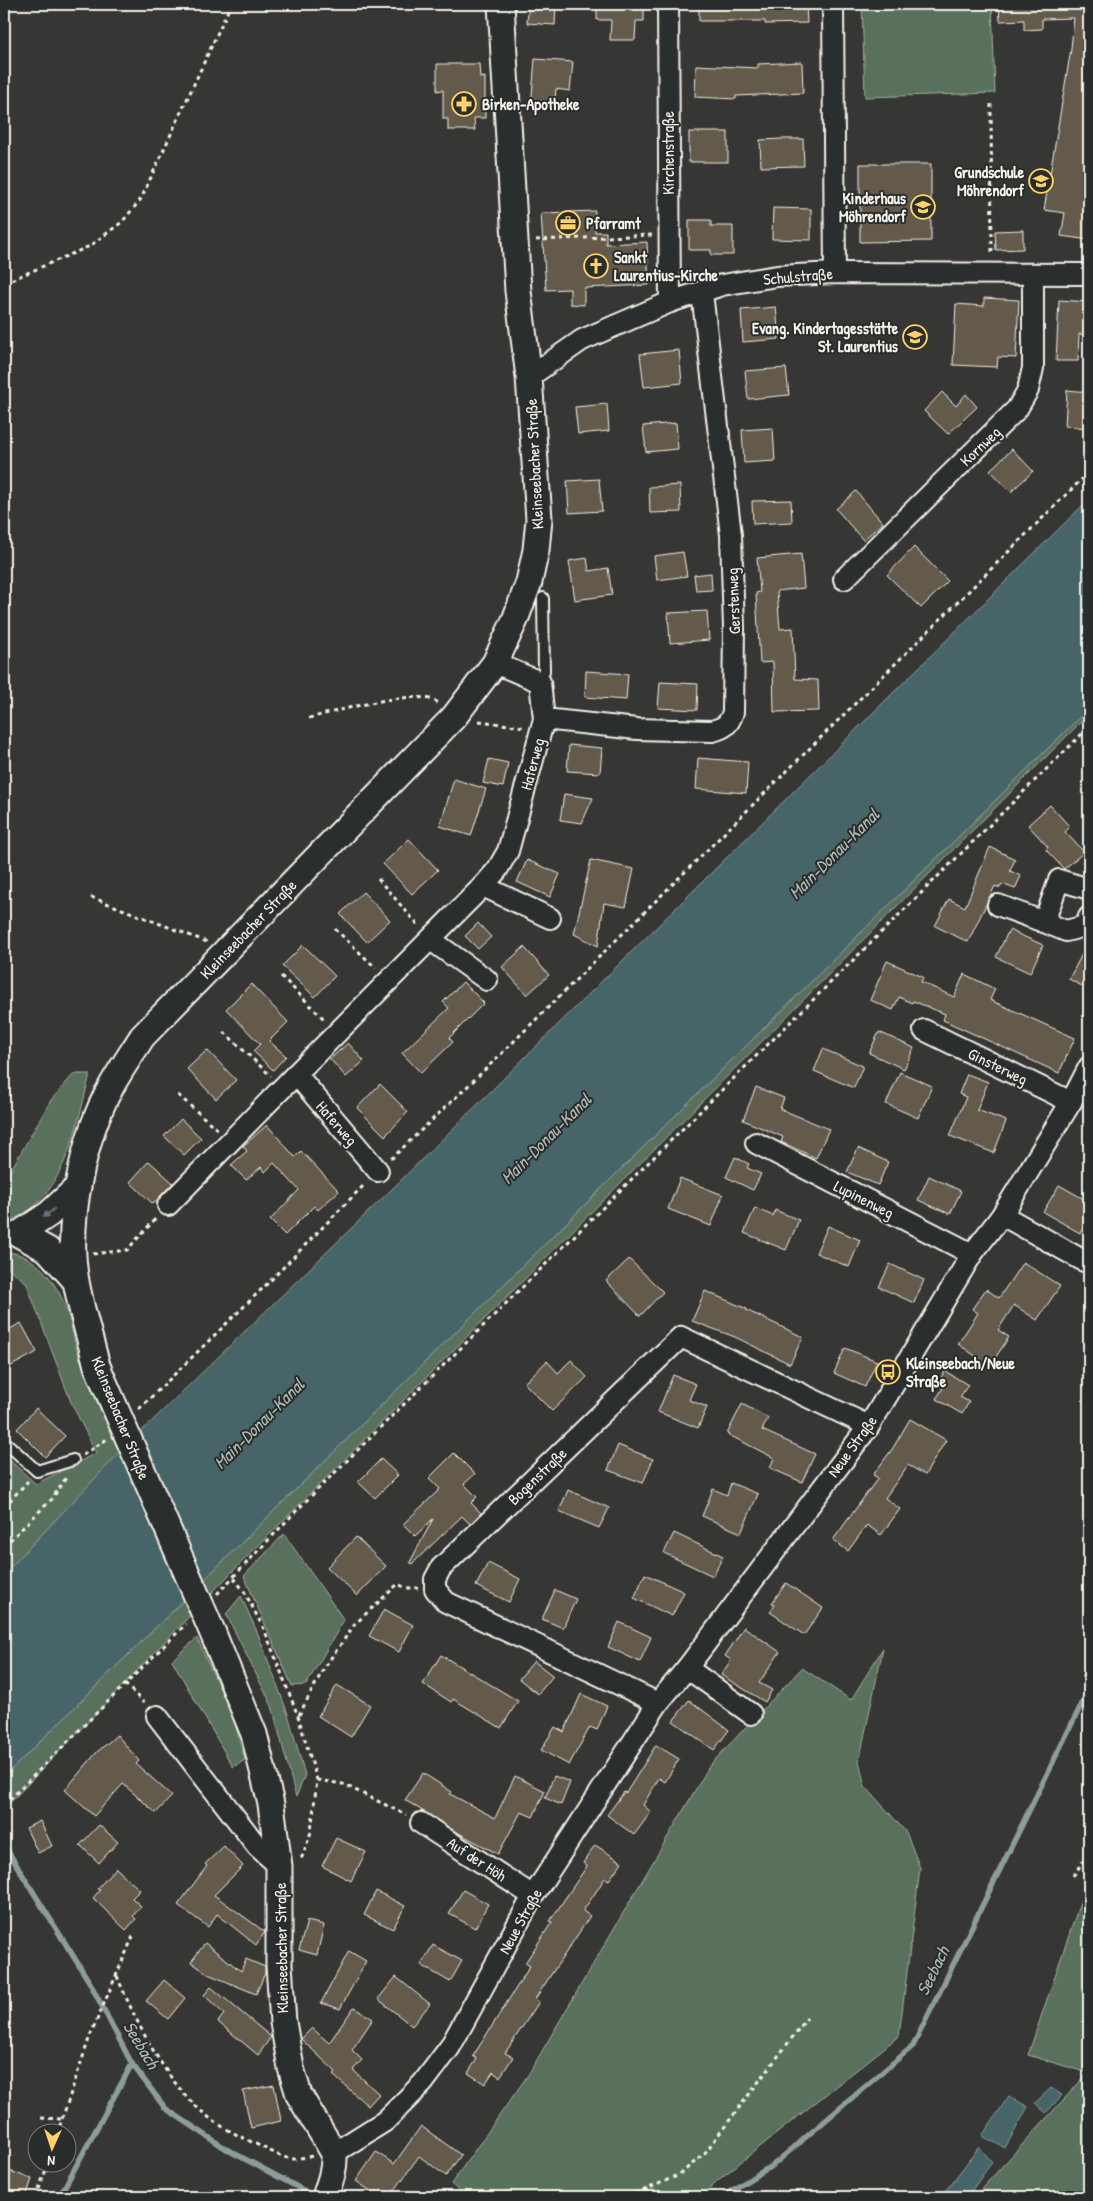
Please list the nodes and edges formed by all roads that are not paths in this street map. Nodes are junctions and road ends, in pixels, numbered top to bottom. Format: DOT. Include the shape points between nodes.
graph roads {
  1 [pos="501,4"];
  2 [pos="668,4"];
  3 [pos="833,4"];
  4 [pos="835,272"];
  5 [pos="1032,274"];
  6 [pos="1089,274"];
  7 [pos="702,293"];
  8 [pos="670,302"];
  9 [pos="529,377"];
  10 [pos="844,579"];
  11 [pos="543,598"];
  12 [pos="494,663"];
  13 [pos="540,682"];
  14 [pos="543,724"];
  15 [pos="483,886"];
  16 [pos="1089,889"];
  17 [pos="1089,894"];
  18 [pos="998,905"];
  19 [pos="1089,910"];
  20 [pos="1089,917"];
  21 [pos="550,918"];
  22 [pos="1044,922"];
  23 [pos="431,940"];
  24 [pos="487,980"];
  25 [pos="924,1030"];
  26 [pos="1089,1067"];
  27 [pos="290,1081"];
  28 [pos="1071,1102"];
  29 [pos="756,1143"];
  30 [pos="378,1171"];
  31 [pos="77,1188"];
  32 [pos="168,1205"];
  33 [pos="1002,1215"];
  34 [pos="12,1235"];
  35 [pos="972,1254"];
  36 [pos="1084,1261"];
  37 [pos="75,1280"];
  38 [pos="869,1426"];
  39 [pos="4,1441"];
  40 [pos="73,1460"];
  41 [pos="687,1668"];
  42 [pos="658,1703"];
  43 [pos="751,1714"];
  44 [pos="157,1716"];
  45 [pos="421,1823"];
  46 [pos="286,1865"];
  47 [pos="533,1896"];
  48 [pos="330,2176"];
  1 -- 9 [label="street, Kleinseebacher Straße" via="518,291"];
  2 -- 8 [label="street, Kirchenstraße"];
  3 -- 4 [label="street"];
  4 -- 5 [label="street, Schulstraße"];
  4 -- 7 [label="street, Schulstraße" via="777,276 722,285"];
  5 -- 6 [label="street, Schulstraße"];
  5 -- 10 [label="street, Kornweg" via="1033,368 1028,390 1017,409"];
  7 -- 8 [label="street, Schulstraße"];
  7 -- 14 [label="street, Gerstenweg" via="731,535 734,628 730,722 712,731"];
  8 -- 9 [label="street, Schulstraße" via="582,340"];
  9 -- 12 [label="street, Kleinseebacher Straße" via="539,520 536,550 515,620"];
  11 -- 13 [label="lane" via="544,671"];
  12 -- 13 [label="street"];
  12 -- 31 [label="street, Kleinseebacher Straße" via="463,723 142,1037 111,1086 92,1132"];
  13 -- 14 [label="street, Haferweg"];
  14 -- 15 [label="street, Haferweg" via="508,851"];
  15 -- 21 [label="street"];
  15 -- 23 [label="street, Haferweg"];
  16 -- 22 [label="street" via="1059,880"];
  17 -- 19 [label="street"];
  18 -- 22 [label="street"];
  20 -- 22 [label="street" via="1085,926 1066,931"];
  23 -- 24 [label="street"];
  23 -- 27 [label="street, Haferweg"];
  25 -- 28 [label="street, Ginsterweg"];
  26 -- 28 [label="street, Neue Straße"];
  27 -- 30 [label="street, Haferweg"];
  27 -- 32 [label="street, Haferweg"];
  28 -- 33 [label="street, Neue Straße"];
  29 -- 35 [label="street, Lupinenweg"];
  31 -- 34 [label="street, one-way" via="49,1214"];
  31 -- 37 [label="street, Kleinseebacher Straße" via="73,1235"];
  33 -- 35 [label="street, Neue Straße"];
  33 -- 36 [label="street"];
  34 -- 37 [label="street" via="48,1250"];
  35 -- 38 [label="street, Neue Straße"];
  37 -- 46 [label="street, Kleinseebacher Straße, bridge" via="98,1366 203,1624 254,1734"];
  38 -- 41 [label="street, Neue Straße"];
  38 -- 42 [label="street, Bogenstraße" via="680,1337 442,1568 435,1589 446,1602"];
  39 -- 40 [label="lane" via="37,1471"];
  41 -- 42 [label="street, Neue Straße"];
  41 -- 43 [label="street"];
  42 -- 47 [label="street, Neue Straße"];
  44 -- 46 [label="street, Kleinseebacher Straße" via="257,1846"];
  45 -- 47 [label="street, Auf der Höh"];
  46 -- 48 [label="street, Kleinseebacher Straße" via="279,1965 283,2022 299,2095"];
  47 -- 48 [label="street, Neue Straße" via="450,2047 423,2083"];
}
